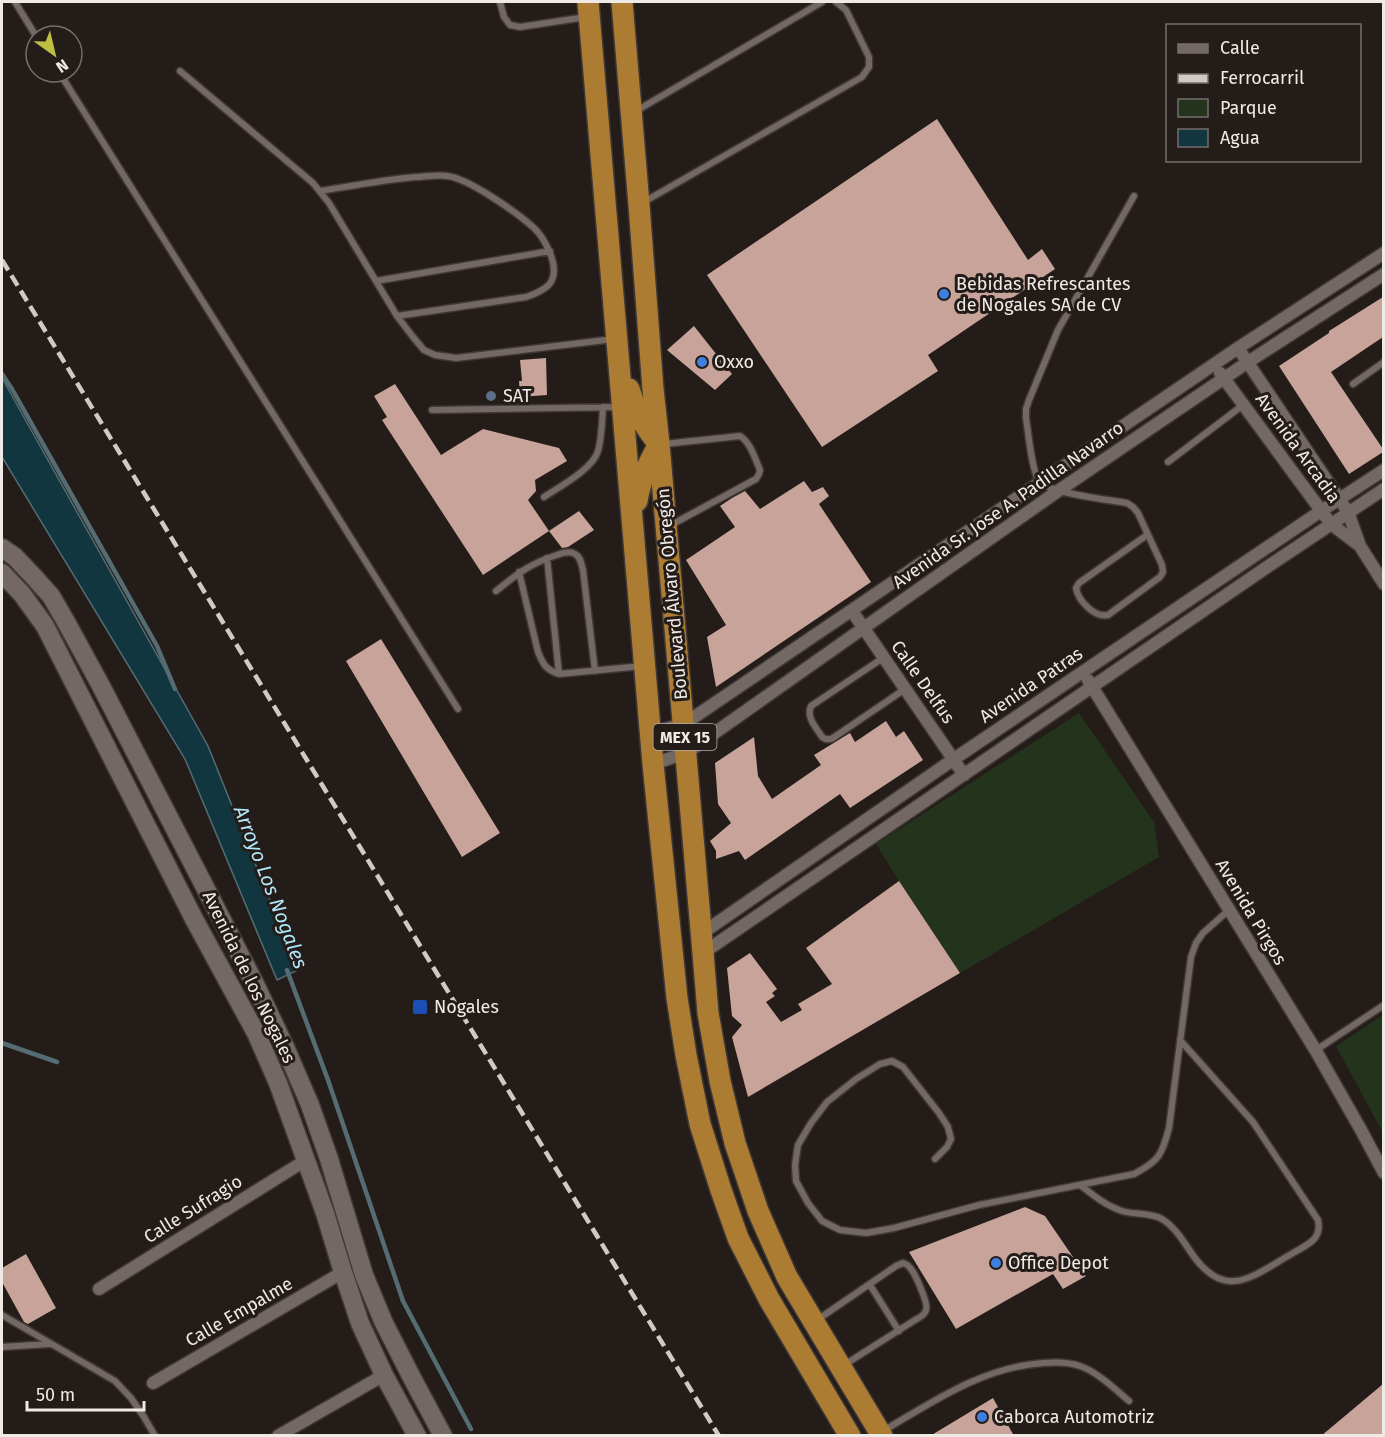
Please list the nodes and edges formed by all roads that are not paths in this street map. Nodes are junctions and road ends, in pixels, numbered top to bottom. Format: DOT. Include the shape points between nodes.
graph roads {
  1 [pos="15,2"];
  2 [pos="500,2"];
  3 [pos="622,2"];
  4 [pos="822,2"];
  5 [pos="836,2"];
  6 [pos="589,9"];
  7 [pos="29,24"];
  8 [pos="180,71"];
  9 [pos="66,84"];
  10 [pos="631,114"];
  11 [pos="320,191"];
  12 [pos="1134,196"];
  13 [pos="639,205"];
  14 [pos="550,251"];
  15 [pos="1383,253"];
  16 [pos="1383,274"];
  17 [pos="376,281"];
  18 [pos="398,316"];
  19 [pos="618,348"];
  20 [pos="1238,348"];
  21 [pos="1248,363"];
  22 [pos="1383,363"];
  23 [pos="1214,364"];
  24 [pos="1224,378"];
  25 [pos="1353,384"];
  26 [pos="1243,404"];
  27 [pos="613,407"];
  28 [pos="432,410"];
  29 [pos="659,444"];
  30 [pos="1168,462"];
  31 [pos="1383,470"];
  32 [pos="1040,483"];
  33 [pos="1383,489"];
  34 [pos="1058,491"];
  35 [pos="544,497"];
  36 [pos="1340,499"];
  37 [pos="1321,511"];
  38 [pos="1348,512"];
  39 [pos="633,524"];
  40 [pos="1330,524"];
  41 [pos="666,528"];
  42 [pos="1148,535"];
  43 [pos="1360,546"];
  44 [pos="2,548"];
  45 [pos="548,558"];
  46 [pos="519,572"];
  47 [pos="2,573"];
  48 [pos="1383,584"];
  49 [pos="496,591"];
  50 [pos="852,611"];
  51 [pos="863,628"];
  52 [pos="884,658"];
  53 [pos="645,666"];
  54 [pos="595,671"];
  55 [pos="1083,672"];
  56 [pos="559,674"];
  57 [pos="1092,686"];
  58 [pos="905,689"];
  59 [pos="458,709"];
  60 [pos="684,724"];
  61 [pos="651,733"];
  62 [pos="686,753"];
  63 [pos="954,759"];
  64 [pos="653,764"];
  65 [pos="964,775"];
  66 [pos="1230,909"];
  67 [pos="702,943"];
  68 [pos="1383,1005"];
  69 [pos="1180,1040"];
  70 [pos="1316,1051"];
  71 [pos="306,1160"];
  72 [pos="935,1160"];
  73 [pos="1383,1173"];
  74 [pos="1080,1185"];
  75 [pos="343,1272"];
  76 [pos="870,1285"];
  77 [pos="99,1289"];
  78 [pos="2,1316"];
  79 [pos="814,1322"];
  80 [pos="899,1331"];
  81 [pos="50,1344"];
  82 [pos="2,1347"];
  83 [pos="841,1367"];
  84 [pos="384,1375"];
  85 [pos="153,1383"];
  86 [pos="1129,1401"];
  87 [pos="881,1434"];
  88 [pos="154,1436"];
  89 [pos="278,1436"];
  90 [pos="417,1436"];
  91 [pos="443,1436"];
  92 [pos="850,1436"];
  1 -- 7 [label="lane"];
  2 -- 6 [label="lane" via="510,26 520,27"];
  3 -- 10 [label="highway, Boulevard Álvaro Obregón / MEX 15"];
  4 -- 10 [label="lane"];
  5 -- 13 [label="lane" via="846,10 869,57 869,67 862,77"];
  6 -- 19 [label="highway, Boulevard Álvaro Obregón / MEX 15"];
  8 -- 11 [label="lane"];
  9 -- 59 [label="lane"];
  10 -- 13 [label="highway, Boulevard Álvaro Obregón / MEX 15"];
  11 -- 14 [label="lane" via="447,176 465,181 511,210 534,228"];
  11 -- 17 [label="lane"];
  12 -- 32 [label="lane" via="1058,330 1026,409"];
  13 -- 29 [label="highway, Boulevard Álvaro Obregón / MEX 15"];
  14 -- 17 [label="lane"];
  14 -- 18 [label="lane" via="552,280 535,294"];
  15 -- 20 [label="street, Avenida Sr. Jose A. Padilla Navarro"];
  16 -- 21 [label="street, Avenida Sr. Jose A. Padilla Navarro"];
  17 -- 18 [label="lane"];
  18 -- 19 [label="lane" via="424,350 435,355 456,358"];
  19 -- 27 [label="highway, Boulevard Álvaro Obregón / MEX 15"];
  19 -- 29 [label="highway" via="633,404"];
  20 -- 21 [label="street, Avenida Arcadia"];
  20 -- 23 [label="street, Avenida Sr. Jose A. Padilla Navarro"];
  21 -- 24 [label="street, Avenida Sr. Jose A. Padilla Navarro"];
  21 -- 36 [label="street, Avenida Arcadia"];
  22 -- 25 [label="lane"];
  23 -- 24 [label="street, Avenida Arcadia"];
  23 -- 32 [label="street, Avenida Sr. Jose A. Padilla Navarro"];
  24 -- 26 [label="street, Avenida Arcadia"];
  24 -- 34 [label="street, Avenida Sr. Jose A. Padilla Navarro"];
  26 -- 30 [label="lane"];
  26 -- 37 [label="street, Avenida Arcadia"];
  27 -- 28 [label="lane"];
  27 -- 35 [label="lane" via="595,459"];
  27 -- 39 [label="highway, Boulevard Álvaro Obregón / MEX 15"];
  29 -- 39 [label="highway" via="638,491"];
  29 -- 41 [label="highway, Boulevard Álvaro Obregón / MEX 15"];
  29 -- 41 [label="lane" via="740,436 745,438 760,470 756,479"];
  31 -- 36 [label="street, Avenida Patras"];
  32 -- 34 [label="lane"];
  32 -- 50 [label="street, Avenida Sr. Jose A. Padilla Navarro"];
  33 -- 38 [label="street, Avenida Patras"];
  34 -- 42 [label="lane" via="1127,503 1138,513"];
  34 -- 51 [label="street, Avenida Sr. Jose A. Padilla Navarro"];
  36 -- 37 [label="street, Avenida Patras"];
  36 -- 38 [label="street, Avenida Arcadia"];
  37 -- 40 [label="street, Avenida Arcadia"];
  37 -- 55 [label="street, Avenida Patras"];
  38 -- 40 [label="street, Avenida Patras"];
  38 -- 43 [label="street, Avenida Arcadia"];
  39 -- 53 [label="highway, Boulevard Álvaro Obregón / MEX 15"];
  40 -- 43 [label="street, Avenida Arcadia"];
  40 -- 57 [label="street, Avenida Patras"];
  41 -- 60 [label="highway, Boulevard Álvaro Obregón / MEX 15"];
  42 -- 42 [label="lane" via="1079,583 1079,597 1096,614 1108,615 1160,577 1162,564"];
  43 -- 48 [label="street, Avenida Arcadia"];
  44 -- 91 [label="main road, Avenida de los Nogales" via="51,596 65,620 255,984 310,1105 375,1302"];
  45 -- 46 [label="lane"];
  45 -- 54 [label="lane" via="572,552 581,560"];
  45 -- 56 [label="lane"];
  46 -- 49 [label="lane"];
  46 -- 56 [label="lane" via="538,652 550,672"];
  47 -- 71 [label="main road, Avenida de los Nogales" via="45,626 63,660 256,1033"];
  50 -- 51 [label="street, Calle Delfus"];
  50 -- 60 [label="street, Avenida Sr. Jose A. Padilla Navarro"];
  51 -- 52 [label="street, Calle Delfus"];
  51 -- 62 [label="street, Avenida Sr. Jose A. Padilla Navarro"];
  52 -- 58 [label="street, Calle Delfus"];
  52 -- 58 [label="lane" via="811,706 809,717 822,737 833,738"];
  53 -- 54 [label="lane"];
  53 -- 61 [label="highway, Boulevard Álvaro Obregón / MEX 15"];
  54 -- 56 [label="lane"];
  55 -- 57 [label="street, Avenida Pirgos"];
  55 -- 63 [label="street, Avenida Patras"];
  57 -- 65 [label="street, Avenida Patras"];
  57 -- 66 [label="street, Avenida Pirgos"];
  58 -- 63 [label="street, Calle Delfus"];
  60 -- 61 [label="street, Avenida Sr. Jose A. Padilla Navarro"];
  60 -- 62 [label="highway, Boulevard Álvaro Obregón / MEX 15"];
  61 -- 64 [label="highway, Boulevard Álvaro Obregón / MEX 15"];
  62 -- 64 [label="street, Avenida Sr. Jose A. Padilla Navarro"];
  62 -- 67 [label="highway, Boulevard Álvaro Obregón / MEX 15"];
  63 -- 65 [label="street, Calle Delfus"];
  63 -- 67 [label="street, Avenida Patras"];
  64 -- 92 [label="highway, Boulevard Álvaro Obregón / MEX 15" via="677,998 700,1124 738,1238 769,1299"];
  65 -- 67 [label="street, Avenida Patras"];
  66 -- 69 [label="lane" via="1196,943"];
  66 -- 70 [label="street, Avenida Pirgos"];
  67 -- 79 [label="highway, Boulevard Álvaro Obregón / MEX 15" via="708,1012 735,1143 787,1277"];
  68 -- 70 [label="lane"];
  69 -- 74 [label="lane" via="1164,1149 1150,1165 1134,1174"];
  69 -- 74 [label="lane" via="1253,1122 1318,1220 1320,1228 1314,1240 1242,1281 1224,1281 1207,1271 1162,1219 1124,1212"];
  70 -- 73 [label="street, Avenida Pirgos"];
  71 -- 75 [label="main road, Avenida de los Nogales"];
  71 -- 77 [label="street, Calle Sufragio"];
  72 -- 74 [label="lane" via="951,1139 948,1127 903,1067 892,1062 880,1064 827,1102 798,1145 796,1182 822,1221 840,1230 866,1233"];
  75 -- 84 [label="main road, Avenida de los Nogales" via="360,1323"];
  75 -- 85 [label="street, Calle Empalme"];
  76 -- 79 [label="lane"];
  76 -- 80 [label="lane"];
  76 -- 80 [label="lane" via="903,1263 912,1270 926,1310"];
  78 -- 81 [label="lane"];
  79 -- 83 [label="highway, Boulevard Álvaro Obregón / MEX 15"];
  80 -- 83 [label="lane"];
  81 -- 82 [label="lane"];
  81 -- 88 [label="lane" via="115,1381 132,1398"];
  83 -- 87 [label="highway, Boulevard Álvaro Obregón / MEX 15"];
  84 -- 89 [label="street"];
  84 -- 90 [label="main road, Avenida de los Nogales"];
  86 -- 87 [label="lane" via="1080,1366 1055,1362 1023,1364 957,1387"];
}
